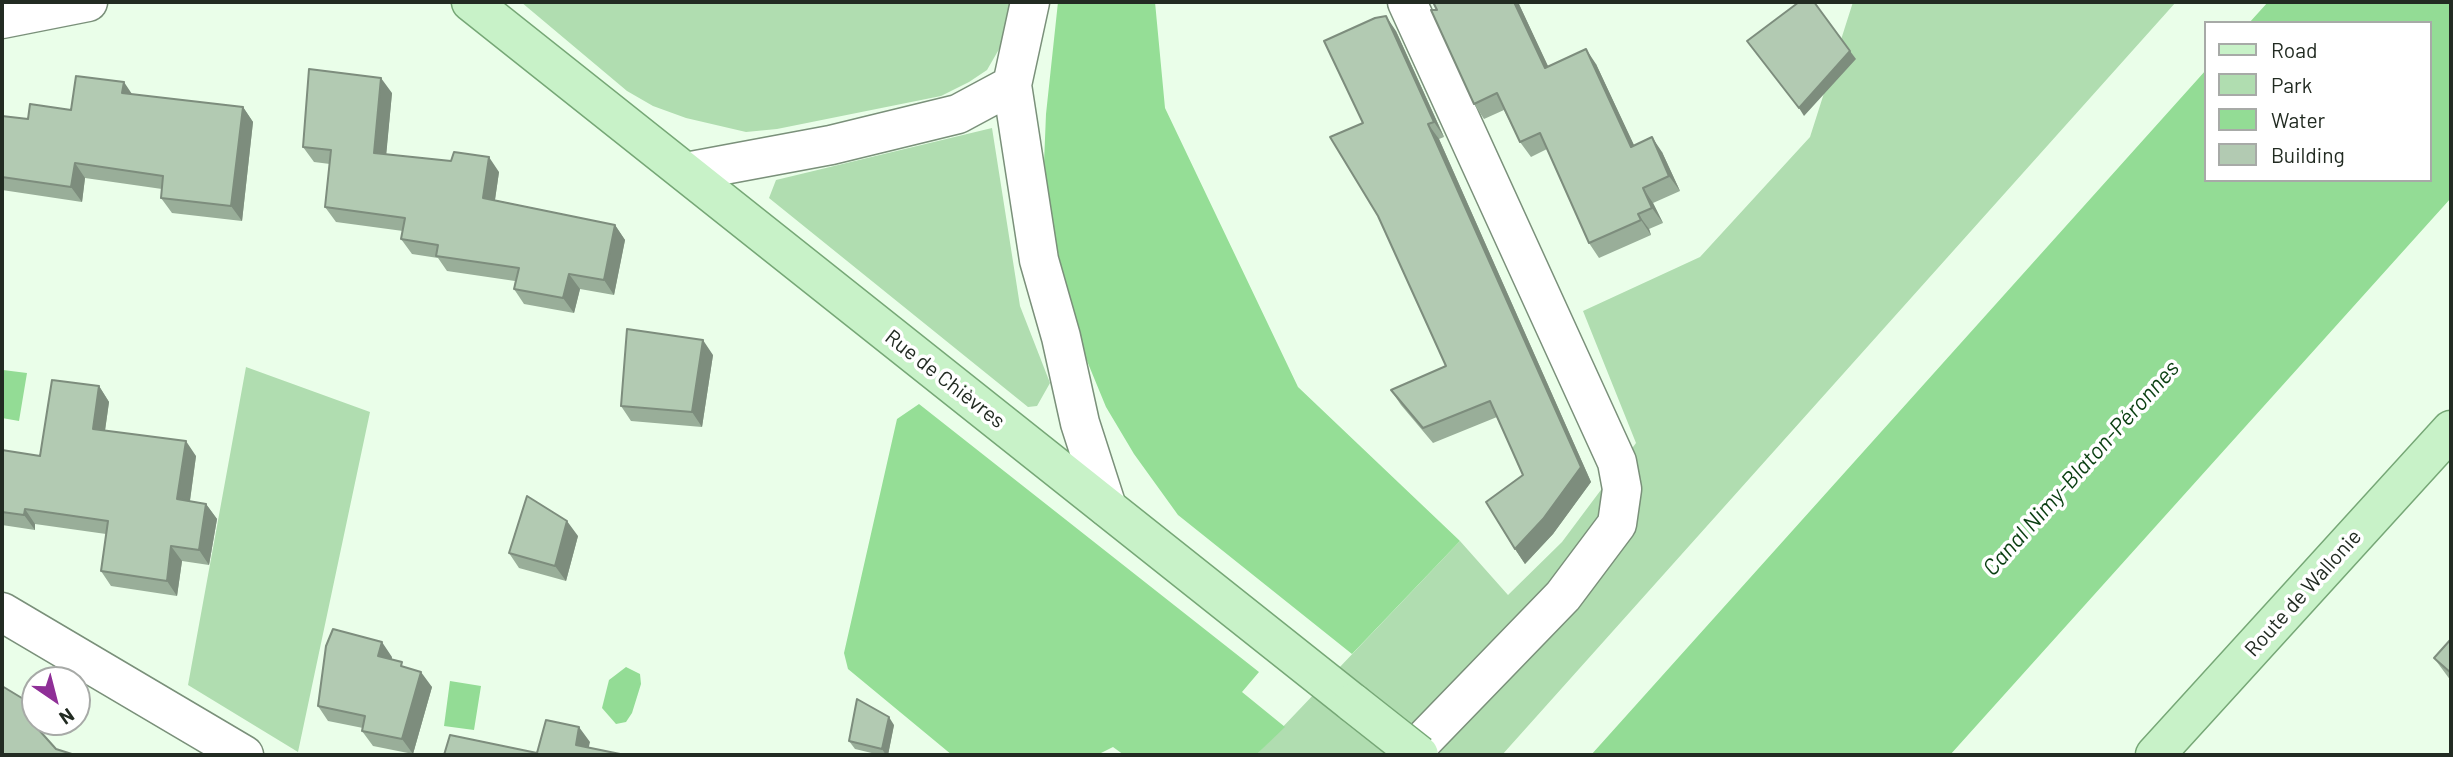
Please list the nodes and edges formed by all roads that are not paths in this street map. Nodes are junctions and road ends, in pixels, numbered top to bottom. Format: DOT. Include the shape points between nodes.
graph roads {
  1 [pos="88,2"];
  2 [pos="471,2"];
  3 [pos="1030,2"];
  4 [pos="1407,2"];
  5 [pos="2,19"];
  6 [pos="1012,85"];
  7 [pos="686,172"];
  8 [pos="2451,430"];
  9 [pos="1107,507"];
  10 [pos="2,612"];
  11 [pos="244,755"];
  12 [pos="1409,755"];
  13 [pos="1419,755"];
  14 [pos="2155,755"];
  1 -- 5 [label="street"];
  2 -- 7 [label="main road, Rue de Chièvres"];
  3 -- 6 [label="street"];
  4 -- 12 [label="street" via="1617,462 1622,488 1617,524 1563,596"];
  6 -- 7 [label="street" via="958,114 831,145"];
  6 -- 9 [label="street" via="1039,260"];
  7 -- 9 [label="main road, Rue de Chièvres"];
  8 -- 14 [label="main road, Route de Wallonie"];
  9 -- 13 [label="main road, Rue de Chièvres, bridge"];
  10 -- 11 [label="street"];
}
